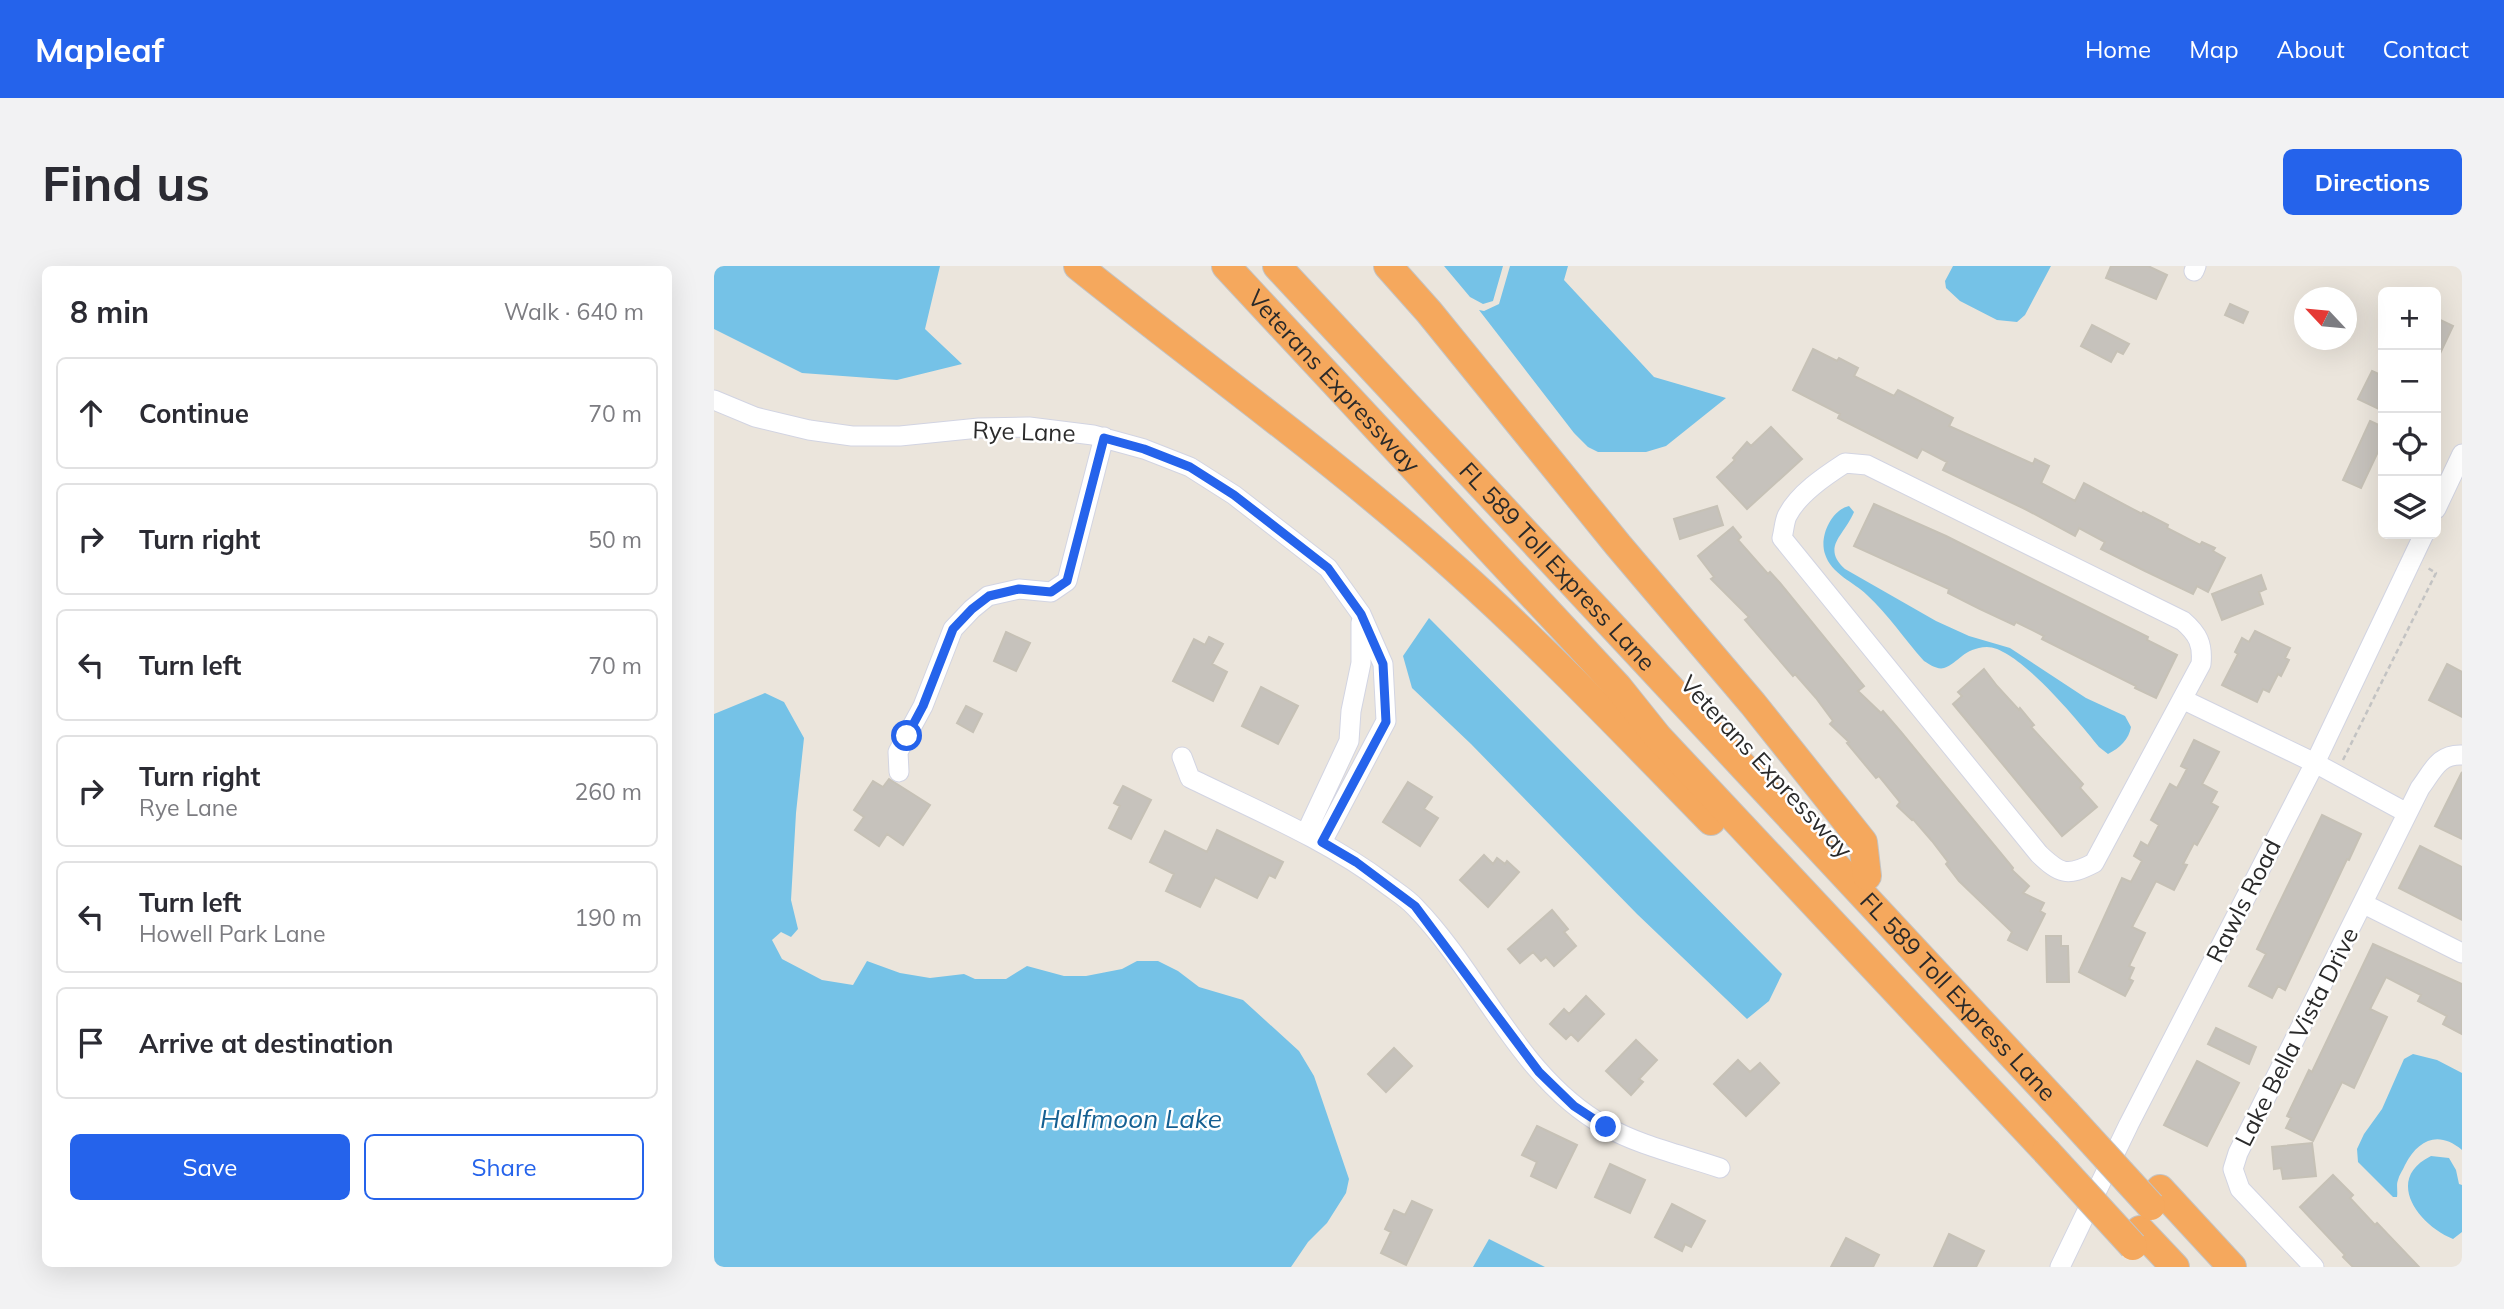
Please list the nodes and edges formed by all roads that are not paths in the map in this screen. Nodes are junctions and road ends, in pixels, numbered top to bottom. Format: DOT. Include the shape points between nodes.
graph roads {
  1 [pos="1078,266"];
  2 [pos="1226,266"];
  3 [pos="1277,266"];
  4 [pos="1300,266"];
  5 [pos="1388,266"];
  6 [pos="1398,266"];
  7 [pos="1430,312"];
  8 [pos="714,400"];
  9 [pos="1104,438"];
  10 [pos="2462,454"];
  11 [pos="2441,498"];
  12 [pos="2422,539"];
  13 [pos="1361,614"];
  14 [pos="1357,685"];
  15 [pos="1384,685"];
  16 [pos="1618,687"];
  17 [pos="2182,699"];
  18 [pos="1349,741"];
  19 [pos="1370,750"];
  20 [pos="2462,755"];
  21 [pos="1182,757"];
  22 [pos="2315,762"];
  23 [pos="898,772"];
  24 [pos="2407,813"];
  25 [pos="1314,837"];
  26 [pos="1867,876"];
  27 [pos="2364,904"];
  28 [pos="2462,953"];
  29 [pos="1868,961"];
  30 [pos="2059,1124"];
  31 [pos="1720,1168"];
  32 [pos="2146,1218"];
  33 [pos="2060,1267"];
  34 [pos="2153,1267"];
  35 [pos="2175,1267"];
  36 [pos="2208,1267"];
  37 [pos="2232,1267"];
  38 [pos="2314,1267"];
  1 -- 29 [label="highway" via="1310,447 1458,571 1615,722 1829,942"];
  2 -- 16 [label="highway, Veterans Expressway"];
  3 -- 30 [label="highway, FL 589 Toll Express Lane"];
  4 -- 26 [label="highway, Veterans Expressway"];
  5 -- 7 [label="highway"];
  6 -- 7 [label="highway"];
  7 -- 26 [label="highway" via="1863,842"];
  8 -- 9 [label="street, Rye Lane" via="755,416 852,436 1030,427"];
  9 -- 13 [label="street, Rye Lane" via="1190,467 1234,495 1328,568"];
  9 -- 23 [label="street" via="1067,581 1051,592 1019,589 989,596 953,629 923,706 898,752"];
  10 -- 11 [label="street"];
  12 -- 22 [label="street, Rawls Road"];
  13 -- 14 [label="street"];
  13 -- 15 [label="street, Rye Lane" via="1383,664"];
  14 -- 15 [label="street"];
  14 -- 18 [label="street"];
  15 -- 19 [label="street, Rye Lane" via="1386,722"];
  16 -- 29 [label="highway, Veterans Expressway" via="1658,737"];
  16 -- 30 [label="highway, FL 589 Toll Express Lane" via="1661,716"];
  17 -- 17 [label="street" via="2201,664 2202,648 2196,631 2183,621 1867,465 1845,463 1813,487 1786,519 1782,538 2058,872 2077,872 2094,863"];
  17 -- 22 [label="street"];
  18 -- 19 [label="street"];
  18 -- 25 [label="street"];
  19 -- 25 [label="street, Rye Lane"];
  20 -- 24 [label="street, Lake Bella Vista Drive" via="2441,759"];
  21 -- 25 [label="street" via="1190,778"];
  22 -- 24 [label="street"];
  22 -- 33 [label="street, Rawls Road"];
  24 -- 27 [label="street, Lake Bella Vista Drive"];
  25 -- 31 [label="street" via="1415,906 1539,1072 1574,1106 1640,1142"];
  26 -- 30 [label="highway, Veterans Expressway"];
  27 -- 28 [label="street, Lake Bella Vista Drive"];
  27 -- 38 [label="street, Lake Bella Vista Drive" via="2233,1169 2240,1189"];
  29 -- 30 [label="highway, Veterans Expressway"];
  30 -- 32 [label="highway, Veterans Expressway, bridge"];
  30 -- 32 [label="highway, Veterans Expressway"];
  32 -- 34 [label="highway, Veterans Expressway"];
  32 -- 35 [label="highway"];
  32 -- 36 [label="highway"];
  32 -- 37 [label="highway, Veterans Expressway"];
}
